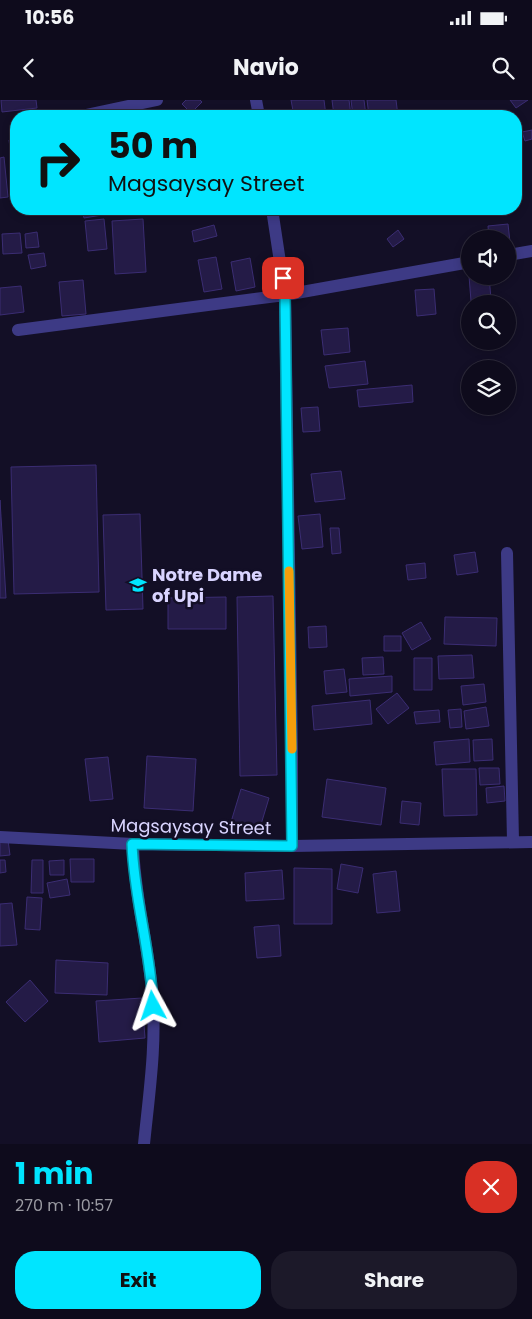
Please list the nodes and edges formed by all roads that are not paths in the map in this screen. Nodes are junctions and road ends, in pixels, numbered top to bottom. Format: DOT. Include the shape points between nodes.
graph roads {
  1 [pos="157,100"];
  2 [pos="110,110"];
  3 [pos="273,215"];
  4 [pos="532,251"];
  5 [pos="516,254"];
  6 [pos="461,264"];
  7 [pos="285,295"];
  8 [pos="18,330"];
  9 [pos="507,554"];
  10 [pos="0,837"];
  11 [pos="513,842"];
  12 [pos="532,842"];
  13 [pos="132,844"];
  14 [pos="292,846"];
  15 [pos="144,1144"];
  1 -- 2 [label="street"];
  3 -- 7 [label="street"];
  4 -- 5 [label="street"];
  6 -- 7 [label="street"];
  7 -- 8 [label="street"];
  7 -- 14 [label="street"];
  9 -- 11 [label="street"];
  10 -- 13 [label="street, Magsaysay Street"];
  11 -- 12 [label="street, Magsaysay Street"];
  11 -- 14 [label="street, Magsaysay Street"];
  13 -- 14 [label="street, Magsaysay Street"];
  13 -- 15 [label="street" via="133,872 153,1000 153,1041"];
}
